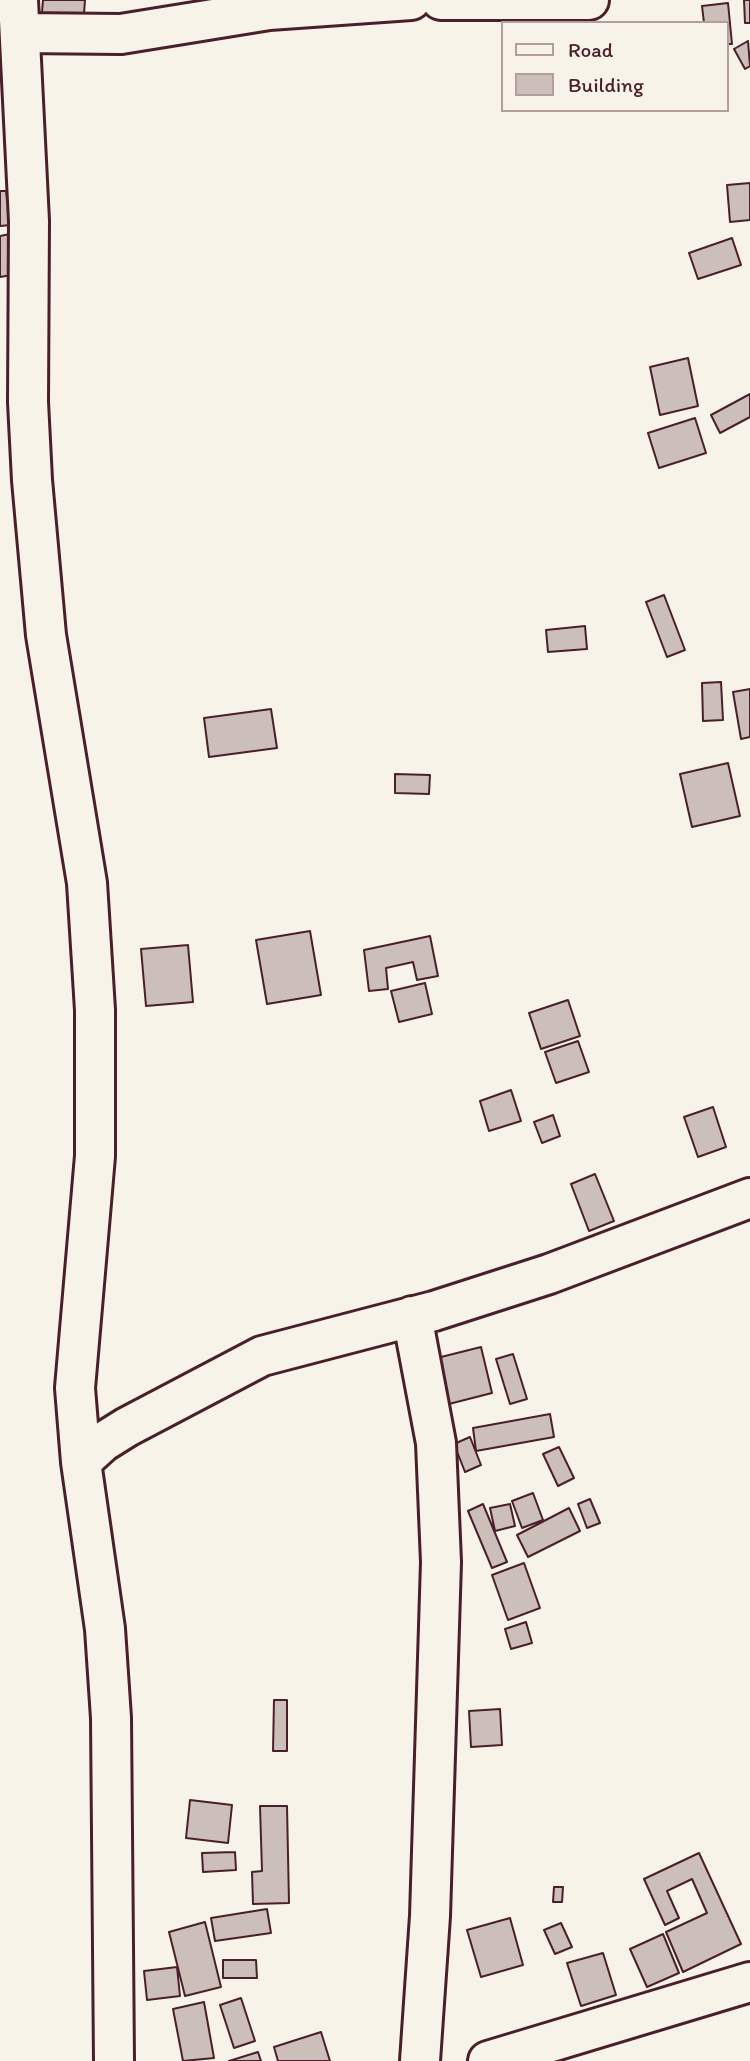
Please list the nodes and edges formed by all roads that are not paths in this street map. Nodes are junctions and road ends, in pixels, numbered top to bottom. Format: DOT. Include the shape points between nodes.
graph roads {
  1 [pos="411,0"];
  2 [pos="441,0"];
  3 [pos="589,0"];
  4 [pos="19,16"];
  5 [pos="750,1198"];
  6 [pos="412,1316"];
  7 [pos="81,1462"];
  8 [pos="750,1982"];
  9 [pos="114,2061"];
  10 [pos="420,2061"];
  11 [pos="488,2061"];
  1 -- 4 [label="street" via="269,10 121,34"];
  2 -- 3 [label="street"];
  4 -- 7 [label="street" via="29,221 32,480 48,648 87,883 95,1010 95,1156 75,1388"];
  5 -- 6 [label="street" via="549,1274"];
  6 -- 7 [label="street" via="262,1356 127,1427"];
  6 -- 10 [label="street" via="436,1443 441,1562 430,1916"];
  7 -- 9 [label="street" via="105,1629 111,1718"];
  8 -- 11 [label="street"];
}
